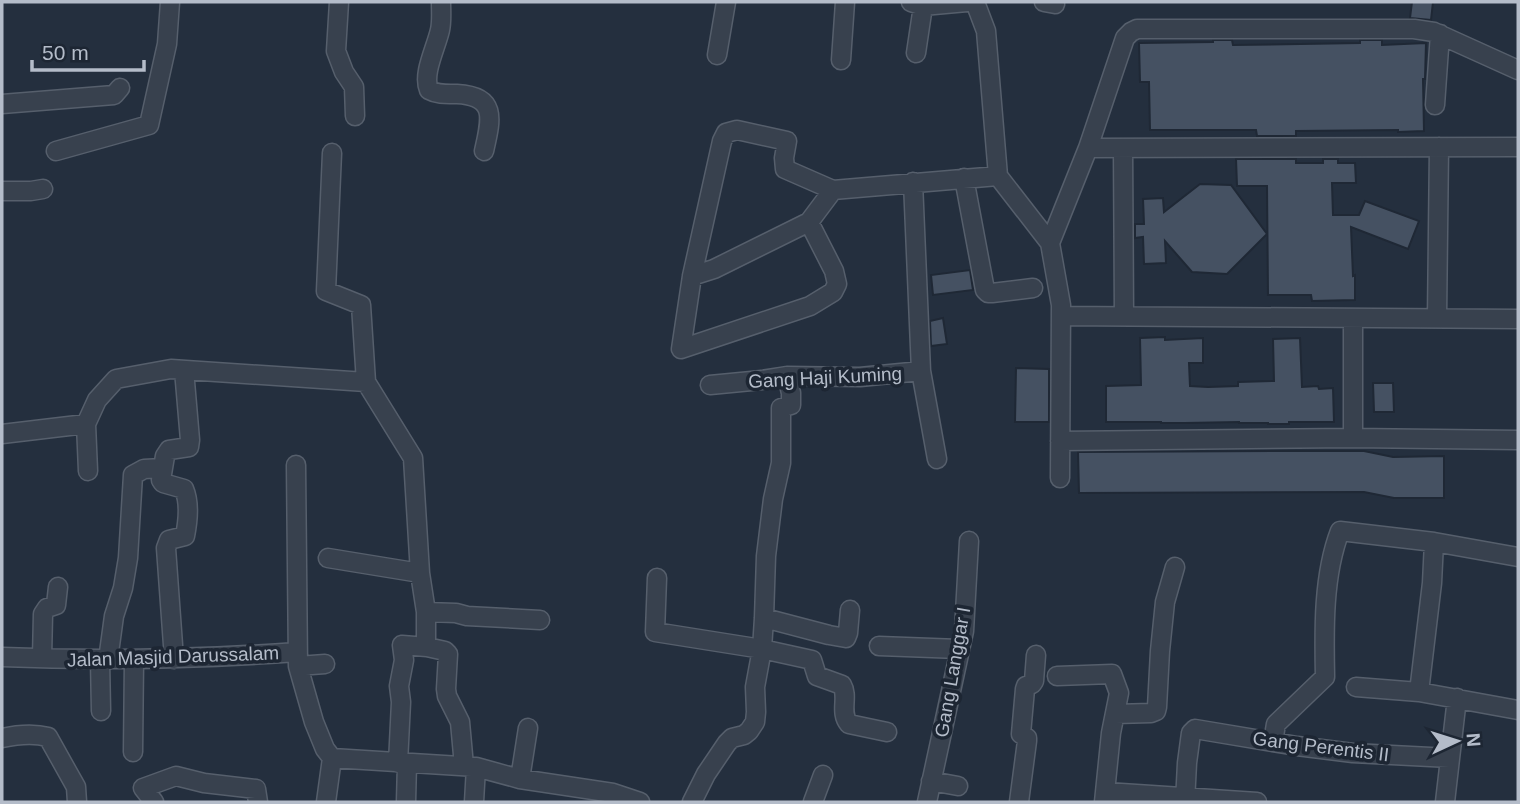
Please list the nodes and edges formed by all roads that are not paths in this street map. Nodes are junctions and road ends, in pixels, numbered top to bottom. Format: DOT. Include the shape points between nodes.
graph roads {
  1 [pos="170,2"];
  2 [pos="339,2"];
  3 [pos="441,2"];
  4 [pos="726,2"];
  5 [pos="845,2"];
  6 [pos="967,2"];
  7 [pos="975,2"];
  8 [pos="917,4"];
  9 [pos="1440,34"];
  10 [pos="916,53"];
  11 [pos="717,55"];
  12 [pos="841,60"];
  13 [pos="1518,70"];
  14 [pos="120,88"];
  15 [pos="2,104"];
  16 [pos="1435,105"];
  17 [pos="355,116"];
  18 [pos="1439,147"];
  19 [pos="1518,147"];
  20 [pos="1088,148"];
  21 [pos="1123,148"];
  22 [pos="56,151"];
  23 [pos="484,151"];
  24 [pos="332,153"];
  25 [pos="998,176"];
  26 [pos="964,178"];
  27 [pos="912,182"];
  28 [pos="43,189"];
  29 [pos="833,190"];
  30 [pos="2,191"];
  31 [pos="809,222"];
  32 [pos="1050,243"];
  33 [pos="692,276"];
  34 [pos="1033,288"];
  35 [pos="1061,316"];
  36 [pos="1124,316"];
  37 [pos="1353,318"];
  38 [pos="1437,318"];
  39 [pos="1518,319"];
  40 [pos="184,370"];
  41 [pos="920,371"];
  42 [pos="787,376"];
  43 [pos="366,382"];
  44 [pos="709,385"];
  45 [pos="86,424"];
  46 [pos="2,434"];
  47 [pos="1353,438"];
  48 [pos="1518,440"];
  49 [pos="1060,441"];
  50 [pos="937,458"];
  51 [pos="296,465"];
  52 [pos="163,468"];
  53 [pos="88,471"];
  54 [pos="1060,478"];
  55 [pos="969,541"];
  56 [pos="1434,542"];
  57 [pos="1518,556"];
  58 [pos="328,558"];
  59 [pos="1175,567"];
  60 [pos="421,573"];
  61 [pos="657,578"];
  62 [pos="58,587"];
  63 [pos="850,610"];
  64 [pos="426,612"];
  65 [pos="764,618"];
  66 [pos="540,620"];
  67 [pos="879,646"];
  68 [pos="427,647"];
  69 [pos="762,649"];
  70 [pos="960,649"];
  71 [pos="1036,655"];
  72 [pos="2,657"];
  73 [pos="42,658"];
  74 [pos="174,659"];
  75 [pos="297,659"];
  76 [pos="104,660"];
  77 [pos="134,660"];
  78 [pos="325,664"];
  79 [pos="1057,676"];
  80 [pos="1356,687"];
  81 [pos="1419,692"];
  82 [pos="1457,698"];
  83 [pos="1518,709"];
  84 [pos="101,711"];
  85 [pos="1115,714"];
  86 [pos="528,728"];
  87 [pos="887,732"];
  88 [pos="2,738"];
  89 [pos="1273,742"];
  90 [pos="133,752"];
  91 [pos="332,758"];
  92 [pos="1450,758"];
  93 [pos="403,763"];
  94 [pos="470,767"];
  95 [pos="823,775"];
  96 [pos="520,779"];
  97 [pos="931,781"];
  98 [pos="958,786"];
  99 [pos="1105,797"];
  100 [pos="1185,799"];
  101 [pos="77,802"];
  102 [pos="155,802"];
  103 [pos="258,802"];
  104 [pos="326,802"];
  105 [pos="405,802"];
  106 [pos="474,802"];
  107 [pos="640,802"];
  108 [pos="692,802"];
  109 [pos="813,802"];
  110 [pos="926,802"];
  111 [pos="1019,802"];
  112 [pos="1257,802"];
  113 [pos="1445,802"];
  1 -- 22 [label="street" via="167,44 149,125"];
  2 -- 17 [label="street" via="336,51 354,87"];
  3 -- 23 [label="street" via="440,28 426,85 435,93 471,95 483,101 490,124"];
  4 -- 11 [label="street"];
  5 -- 12 [label="street"];
  6 -- 8 [label="street"];
  7 -- 25 [label="street" via="986,31"];
  8 -- 10 [label="street"];
  9 -- 13 [label="street"];
  9 -- 16 [label="street"];
  9 -- 20 [label="street" via="1415,29 1137,29 1125,38"];
  14 -- 15 [label="street" via="114,95"];
  18 -- 19 [label="street"];
  18 -- 21 [label="street"];
  18 -- 38 [label="street"];
  20 -- 21 [label="street"];
  20 -- 32 [label="street"];
  21 -- 36 [label="street"];
  24 -- 43 [label="street" via="326,291 361,305"];
  25 -- 26 [label="street"];
  25 -- 32 [label="street"];
  26 -- 27 [label="street"];
  26 -- 34 [label="street" via="985,290"];
  27 -- 29 [label="street"];
  27 -- 41 [label="street, Gang Haji Kuming"];
  28 -- 30 [label="street"];
  29 -- 31 [label="street"];
  29 -- 33 [label="street" via="785,169 787,141 726,133"];
  31 -- 33 [label="street"];
  31 -- 33 [label="street" via="837,284 833,292 810,306 681,349"];
  32 -- 35 [label="street"];
  35 -- 36 [label="street"];
  35 -- 49 [label="street"];
  36 -- 37 [label="street"];
  37 -- 38 [label="street"];
  37 -- 47 [label="street"];
  38 -- 39 [label="street"];
  40 -- 43 [label="street"];
  40 -- 45 [label="street" via="116,379 97,400"];
  40 -- 52 [label="street" via="189,447 169,450"];
  41 -- 42 [label="street, Gang Haji Kuming" via="860,377"];
  41 -- 50 [label="street"];
  42 -- 44 [label="street, Gang Haji Kuming"];
  42 -- 65 [label="street" via="791,405 781,408 780,415 780,463 766,556"];
  43 -- 60 [label="street" via="413,458"];
  45 -- 46 [label="street"];
  45 -- 53 [label="street"];
  47 -- 48 [label="street"];
  47 -- 49 [label="street"];
  49 -- 54 [label="street"];
  51 -- 75 [label="street"];
  52 -- 74 [label="street" via="163,483 184,489 187,502 186,536 169,540 166,548"];
  52 -- 76 [label="street" via="133,475 128,558"];
  55 -- 70 [label="street, Gang Langgar I"];
  56 -- 57 [label="street"];
  56 -- 81 [label="street"];
  56 -- 89 [label="street" via="1340,531 1333,550 1324,625 1325,677 1276,724"];
  58 -- 60 [label="street"];
  59 -- 85 [label="street" via="1166,602 1156,711"];
  60 -- 64 [label="street"];
  61 -- 69 [label="street" via="655,632"];
  62 -- 73 [label="street" via="56,605 43,614"];
  63 -- 65 [label="street" via="845,638"];
  64 -- 66 [label="street"];
  64 -- 68 [label="street"];
  65 -- 69 [label="street"];
  67 -- 70 [label="street"];
  68 -- 93 [label="street" via="402,645"];
  68 -- 94 [label="street" via="448,654 447,696 460,722"];
  69 -- 87 [label="street" via="811,660 817,676 845,690 844,715 849,724"];
  69 -- 108 [label="street" via="755,722 744,735 727,743"];
  70 -- 97 [label="street, Gang Langgar I"];
  71 -- 111 [label="street" via="1034,681 1025,689 1021,734 1027,741"];
  72 -- 73 [label="street, Jalan Masjid Darussalam"];
  73 -- 76 [label="street, Jalan Masjid Darussalam"];
  74 -- 75 [label="street, Jalan Masjid Darussalam"];
  74 -- 77 [label="street, Jalan Masjid Darussalam"];
  75 -- 78 [label="street"];
  75 -- 91 [label="street, Jalan Masjid Darussalam" via="314,722"];
  76 -- 77 [label="street, Jalan Masjid Darussalam"];
  76 -- 84 [label="street"];
  77 -- 90 [label="street"];
  79 -- 85 [label="street" via="1112,674 1119,693"];
  80 -- 81 [label="street"];
  81 -- 82 [label="street"];
  82 -- 83 [label="street"];
  82 -- 92 [label="street"];
  85 -- 99 [label="street"];
  86 -- 96 [label="street"];
  88 -- 101 [label="street" via="48,737 76,787"];
  89 -- 92 [label="street, Gang Perentis II"];
  89 -- 100 [label="street, Gang Perentis II" via="1192,730"];
  91 -- 93 [label="street"];
  91 -- 104 [label="street"];
  92 -- 113 [label="street"];
  93 -- 94 [label="street"];
  93 -- 105 [label="street"];
  94 -- 96 [label="street"];
  94 -- 106 [label="street"];
  95 -- 109 [label="street"];
  96 -- 107 [label="street" via="613,793"];
  97 -- 98 [label="street"];
  97 -- 110 [label="street, Gang Langgar I"];
  99 -- 100 [label="street"];
  100 -- 112 [label="street"];
  102 -- 103 [label="street" via="143,788 176,776 256,789"];
}
